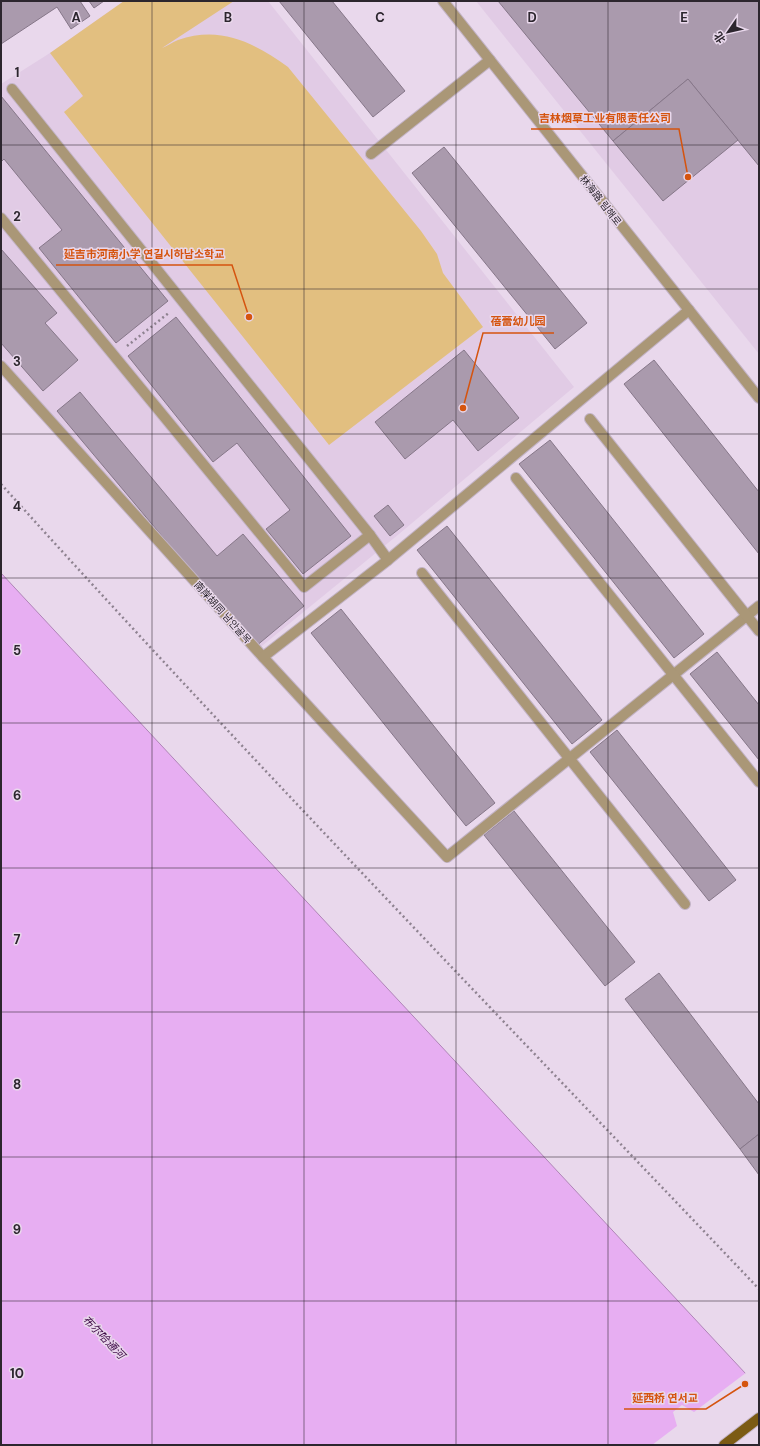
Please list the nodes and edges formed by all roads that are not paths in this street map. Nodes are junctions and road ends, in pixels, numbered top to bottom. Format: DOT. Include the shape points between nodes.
graph roads {
  1 [pos="443,1"];
  2 [pos="490,60"];
  3 [pos="12,89"];
  4 [pos="371,154"];
  5 [pos="1,218"];
  6 [pos="689,310"];
  7 [pos="1,366"];
  8 [pos="759,398"];
  9 [pos="590,419"];
  10 [pos="516,478"];
  11 [pos="370,535"];
  12 [pos="388,560"];
  13 [pos="422,573"];
  14 [pos="759,606"];
  15 [pos="747,616"];
  16 [pos="759,631"];
  17 [pos="263,657"];
  18 [pos="674,675"];
  19 [pos="569,759"];
  20 [pos="759,782"];
  21 [pos="685,904"];
  22 [pos="759,1418"];
  23 [pos="724,1445"];
  1 -- 2 [label="street, 林海路 림해로"];
  2 -- 4 [label="street"];
  2 -- 6 [label="street, 林海路 림해로"];
  3 -- 11 [label="street"];
  5 -- 11 [label="street" via="304,587"];
  6 -- 8 [label="street, 林海路 림해로"];
  6 -- 12 [label="street"];
  7 -- 17 [label="street, 南岸胡同 남안골목"];
  9 -- 15 [label="street"];
  10 -- 18 [label="street"];
  11 -- 12 [label="street"];
  12 -- 17 [label="street"];
  13 -- 19 [label="street"];
  14 -- 15 [label="street"];
  15 -- 16 [label="street"];
  15 -- 18 [label="street"];
  17 -- 19 [label="street, 南岸胡同 남안골목" via="447,857"];
  18 -- 19 [label="street"];
  18 -- 20 [label="street"];
  19 -- 21 [label="street"];
  22 -- 23 [label="main road"];
}
